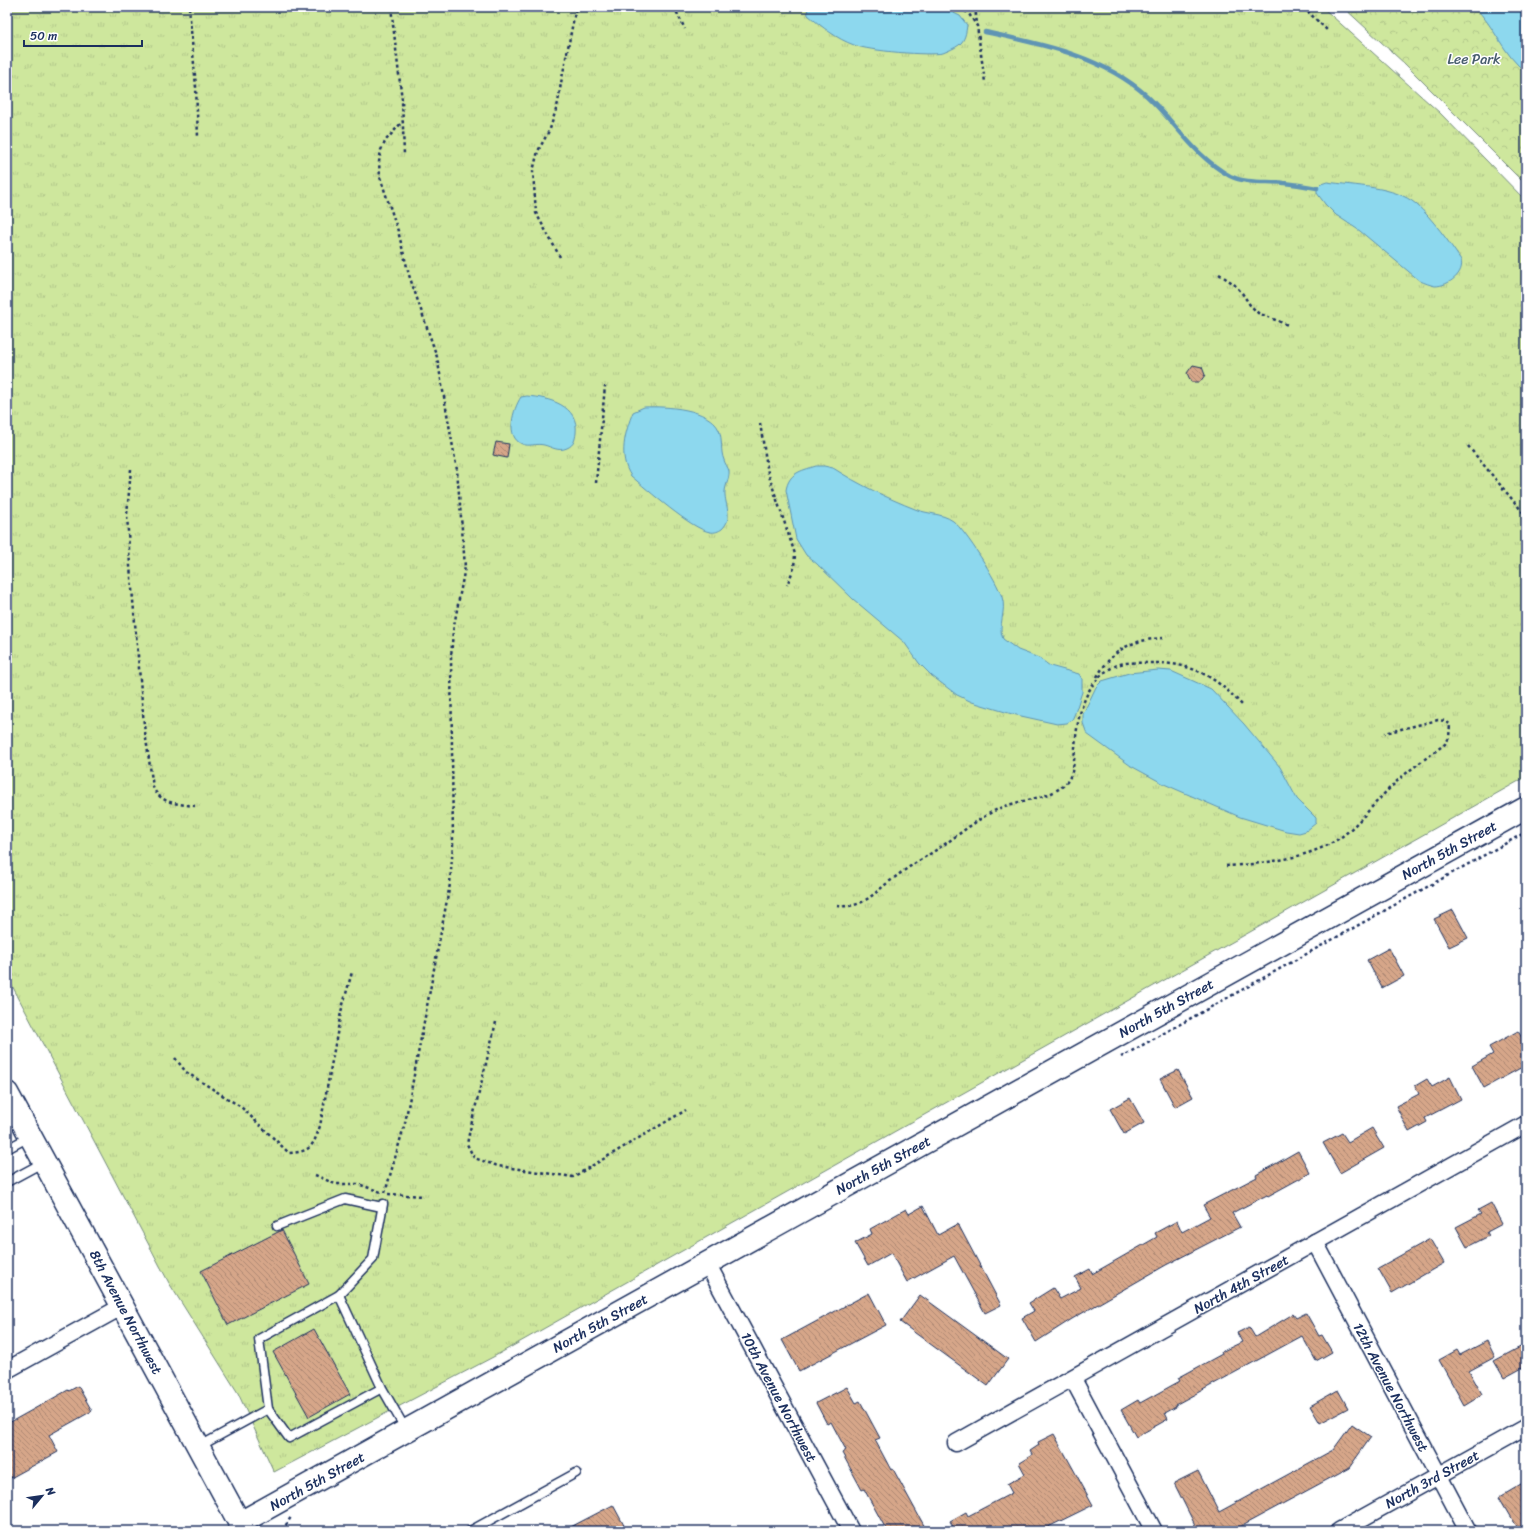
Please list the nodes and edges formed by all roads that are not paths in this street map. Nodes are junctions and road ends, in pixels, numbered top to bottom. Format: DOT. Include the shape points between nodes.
graph roads {
  1 [pos="1526,808"];
  2 [pos="7,1093"];
  3 [pos="1526,1124"];
  4 [pos="30,1136"];
  5 [pos="7,1149"];
  6 [pos="44,1162"];
  7 [pos="7,1182"];
  8 [pos="277,1226"];
  9 [pos="1315,1242"];
  10 [pos="707,1263"];
  11 [pos="339,1295"];
  12 [pos="123,1306"];
  13 [pos="7,1370"];
  14 [pos="1073,1379"];
  15 [pos="382,1388"];
  16 [pos="268,1409"];
  17 [pos="1526,1427"];
  18 [pos="406,1431"];
  19 [pos="956,1443"];
  20 [pos="199,1447"];
  21 [pos="576,1473"];
  22 [pos="1438,1476"];
  23 [pos="242,1527"];
  24 [pos="470,1531"];
  25 [pos="851,1531"];
  26 [pos="1154,1531"];
  27 [pos="1338,1531"];
  28 [pos="1468,1531"];
  1 -- 10 [label="street, North 5th Street"];
  2 -- 4 [label="street, 8th Avenue Northwest"];
  3 -- 9 [label="street, North 4th Street"];
  4 -- 5 [label="lane"];
  4 -- 6 [label="street, 8th Avenue Northwest"];
  6 -- 7 [label="lane"];
  6 -- 12 [label="street, 8th Avenue Northwest"];
  8 -- 11 [label="lane" via="345,1199 382,1205 373,1259"];
  9 -- 14 [label="street, North 4th Street"];
  9 -- 22 [label="street, 12th Avenue Northwest"];
  10 -- 18 [label="street, North 5th Street"];
  10 -- 25 [label="street, 10th Avenue Northwest"];
  11 -- 15 [label="lane"];
  11 -- 16 [label="lane" via="259,1339"];
  12 -- 13 [label="street"];
  12 -- 20 [label="street, 8th Avenue Northwest"];
  14 -- 19 [label="street, North 4th Street"];
  14 -- 26 [label="street"];
  15 -- 16 [label="lane" via="289,1438"];
  15 -- 18 [label="lane"];
  16 -- 20 [label="lane"];
  17 -- 22 [label="street, North 3rd Street"];
  18 -- 23 [label="street, North 5th Street"];
  20 -- 23 [label="street, 8th Avenue Northwest"];
  21 -- 24 [label="lane"];
  22 -- 27 [label="street, North 3rd Street"];
  22 -- 28 [label="street, 12th Avenue Northwest"];
}
